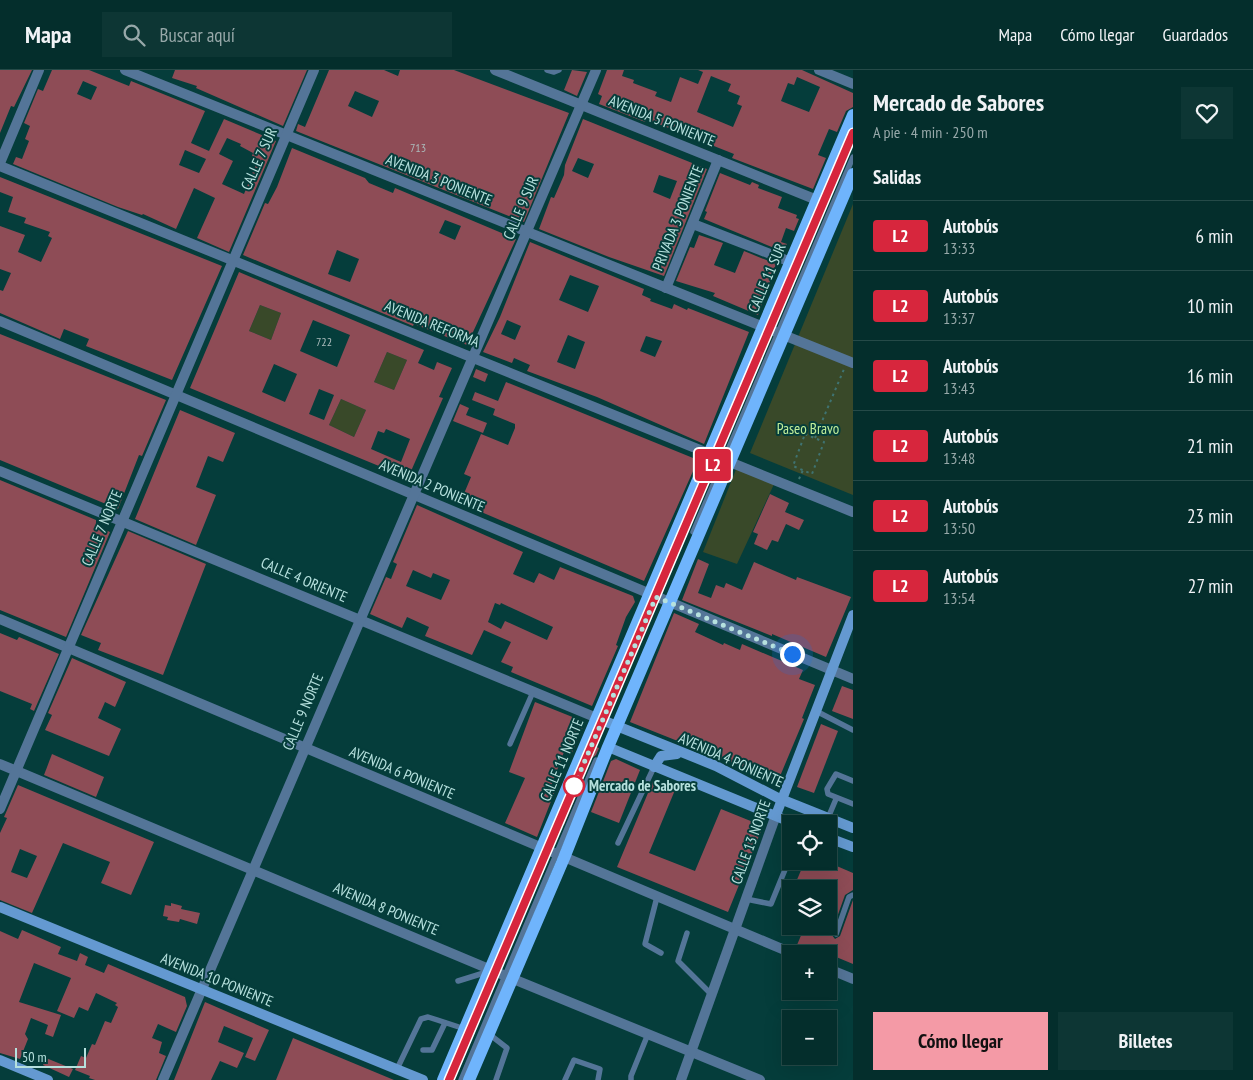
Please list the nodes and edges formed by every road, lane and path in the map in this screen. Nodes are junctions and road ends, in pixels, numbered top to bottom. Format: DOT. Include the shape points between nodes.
graph roads {
  1 [pos="39,70"];
  2 [pos="125,70"];
  3 [pos="314,70"];
  4 [pos="547,70"];
  5 [pos="559,70"];
  6 [pos="596,70"];
  7 [pos="819,70"];
  8 [pos="501,71"];
  9 [pos="853,84"];
  10 [pos="582,105"];
  11 [pos="853,115"];
  12 [pos="853,133"];
  13 [pos="286,135"];
  14 [pos="853,157"];
  15 [pos="718,160"];
  16 [pos="0,165"];
  17 [pos="853,174"];
  18 [pos="817,200"];
  19 [pos="693,224"];
  20 [pos="528,232"];
  21 [pos="231,259"];
  22 [pos="791,262"];
  23 [pos="666,288"];
  24 [pos="0,321"];
  25 [pos="774,331"];
  26 [pos="474,357"];
  27 [pos="850,362"];
  28 [pos="174,394"];
  29 [pos="816,438"];
  30 [pos="720,458"];
  31 [pos="803,470"];
  32 [pos="0,471"];
  33 [pos="798,482"];
  34 [pos="412,494"];
  35 [pos="853,512"];
  36 [pos="121,521"];
  37 [pos="660,598"];
  38 [pos="853,615"];
  39 [pos="0,619"];
  40 [pos="359,619"];
  41 [pos="68,648"];
  42 [pos="831,670"];
  43 [pos="853,679"];
  44 [pos="533,692"];
  45 [pos="816,711"];
  46 [pos="607,723"];
  47 [pos="853,730"];
  48 [pos="510,744"];
  49 [pos="608,747"];
  50 [pos="304,748"];
  51 [pos="686,755"];
  52 [pos="0,764"];
  53 [pos="654,767"];
  54 [pos="16,771"];
  55 [pos="853,781"];
  56 [pos="836,798"];
  57 [pos="782,800"];
  58 [pos="853,804"];
  59 [pos="0,808"];
  60 [pos="776,815"];
  61 [pos="820,815"];
  62 [pos="829,815"];
  63 [pos="782,818"];
  64 [pos="837,822"];
  65 [pos="853,828"];
  66 [pos="837,841"];
  67 [pos="618,843"];
  68 [pos="853,848"];
  69 [pos="544,850"];
  70 [pos="560,856"];
  71 [pos="252,870"];
  72 [pos="785,870"];
  73 [pos="853,895"];
  74 [pos="658,897"];
  75 [pos="746,899"];
  76 [pos="0,908"];
  77 [pos="736,929"];
  78 [pos="837,931"];
  79 [pos="687,933"];
  80 [pos="782,949"];
  81 [pos="661,953"];
  82 [pos="491,971"];
  83 [pos="837,972"];
  84 [pos="509,977"];
  85 [pos="853,979"];
  86 [pos="458,981"];
  87 [pos="201,990"];
  88 [pos="712,995"];
  89 [pos="446,1023"];
  90 [pos="465,1029"];
  91 [pos="489,1034"];
  92 [pos="648,1034"];
  93 [pos="423,1050"];
  94 [pos="691,1052"];
  95 [pos="0,1060"];
  96 [pos="397,1069"];
  97 [pos="45,1079"];
  98 [pos="163,1080"];
  99 [pos="423,1080"];
  100 [pos="443,1080"];
  101 [pos="449,1080"];
  102 [pos="461,1080"];
  103 [pos="469,1080"];
  104 [pos="496,1080"];
  105 [pos="565,1080"];
  106 [pos="598,1080"];
  107 [pos="631,1080"];
  108 [pos="681,1080"];
  109 [pos="760,1080"];
  1 -- 16 [label="street"];
  2 -- 13 [label="street, AVENIDA 3 PONIENTE"];
  3 -- 13 [label="street, CALLE 7 SUR"];
  4 -- 5 [label="lane"];
  6 -- 10 [label="street, CALLE 9 SUR"];
  7 -- 9 [label="street"];
  8 -- 10 [label="street, AVENIDA 5 PONIENTE"];
  10 -- 15 [label="street, AVENIDA 5 PONIENTE"];
  10 -- 20 [label="street, CALLE 9 SUR"];
  11 -- 18 [label="main road, CALLE 11 SUR"];
  12 -- 25 [label="lane"];
  13 -- 20 [label="street, AVENIDA 3 PONIENTE"];
  13 -- 21 [label="street, CALLE 7 SUR"];
  14 -- 25 [label="lane"];
  15 -- 18 [label="street, AVENIDA 5 PONIENTE"];
  15 -- 19 [label="street, PRIVADA 3 PONIENTE"];
  16 -- 21 [label="street, AVENIDA REFORMA"];
  17 -- 25 [label="main road, CALLE 11 SUR"];
  18 -- 22 [label="main road, CALLE 11 SUR"];
  19 -- 22 [label="street"];
  19 -- 23 [label="street, PRIVADA 3 PONIENTE"];
  20 -- 23 [label="street, AVENIDA 3 PONIENTE"];
  20 -- 26 [label="street, CALLE 9 SUR"];
  21 -- 26 [label="street, AVENIDA REFORMA"];
  21 -- 28 [label="street, CALLE 7 NORTE"];
  22 -- 25 [label="main road, CALLE 11 SUR"];
  23 -- 25 [label="street, AVENIDA 3 PONIENTE"];
  24 -- 28 [label="street, AVENIDA 2 PONIENTE"];
  25 -- 27 [label="street, AVENIDA 3 PONIENTE"];
  25 -- 30 [label="main road, CALLE 11 SUR"];
  25 -- 30 [label="main road, CALLE 11 SUR"];
  26 -- 30 [label="street, AVENIDA REFORMA"];
  26 -- 34 [label="street, CALLE 9 NORTE"];
  27 -- 29 [label="path"];
  28 -- 34 [label="street, AVENIDA 2 PONIENTE"];
  28 -- 36 [label="street, CALLE 7 NORTE"];
  29 -- 31 [label="path" via="824,442 812,474"];
  29 -- 31 [label="path" via="806,434 802,442 793,466"];
  30 -- 35 [label="street, AVENIDA REFORMA"];
  30 -- 37 [label="main road, CALLE 11 NORTE"];
  30 -- 37 [label="main road, CALLE 11 NORTE"];
  31 -- 33 [label="path"];
  32 -- 36 [label="street, CALLE 4 ORIENTE"];
  34 -- 37 [label="street, AVENIDA 2 PONIENTE"];
  34 -- 40 [label="street, CALLE 9 NORTE"];
  36 -- 40 [label="street, CALLE 4 ORIENTE"];
  36 -- 41 [label="street, CALLE 7 NORTE"];
  37 -- 42 [label="street, AVENIDA 2 PONIENTE"];
  37 -- 46 [label="main road, CALLE 11 NORTE"];
  37 -- 46 [label="main road, CALLE 11 NORTE"];
  38 -- 42 [label="main road, CALLE 13 NORTE"];
  39 -- 41 [label="street, AVENIDA 6 PONIENTE"];
  40 -- 44 [label="street, CALLE 4 ORIENTE"];
  40 -- 50 [label="street, CALLE 9 NORTE"];
  41 -- 50 [label="street, AVENIDA 6 PONIENTE"];
  41 -- 54 [label="street, CALLE 7 NORTE"];
  42 -- 43 [label="street, AVENIDA 2 PONIENTE"];
  42 -- 45 [label="main road, CALLE 13 NORTE"];
  44 -- 46 [label="street, CALLE 4 ORIENTE"];
  44 -- 48 [label="lane"];
  45 -- 47 [label="lane"];
  45 -- 57 [label="main road, CALLE 13 NORTE"];
  46 -- 49 [label="main road, CALLE 11 NORTE"];
  46 -- 51 [label="main road, AVENIDA 4 PONIENTE"];
  46 -- 69 [label="main road, CALLE 11 NORTE"];
  46 -- 70 [label="lane"];
  49 -- 53 [label="main road"];
  49 -- 70 [label="main road, CALLE 11 NORTE"];
  50 -- 69 [label="street, AVENIDA 6 PONIENTE"];
  50 -- 71 [label="street, CALLE 9 NORTE"];
  51 -- 53 [label="main road" via="663,755 658,757"];
  51 -- 57 [label="main road, AVENIDA 4 PONIENTE" via="716,766"];
  52 -- 54 [label="street, AVENIDA 8 PONIENTE"];
  53 -- 60 [label="main road"];
  53 -- 67 [label="lane"];
  54 -- 59 [label="street, CALLE 7 NORTE"];
  54 -- 71 [label="street, AVENIDA 8 PONIENTE"];
  55 -- 56 [label="lane" via="833,775 827,792"];
  56 -- 58 [label="lane"];
  56 -- 62 [label="lane"];
  57 -- 60 [label="main road, CALLE 13 NORTE"];
  57 -- 61 [label="main road, AVENIDA 4 PONIENTE"];
  60 -- 63 [label="main road"];
  60 -- 75 [label="street, CALLE 13 NORTE"];
  64 -- 65 [label="main road, AVENIDA 4 PONIENTE"];
  66 -- 68 [label="main road"];
  69 -- 70 [label="street, AVENIDA 6 PONIENTE"];
  69 -- 82 [label="main road, CALLE 11 NORTE"];
  70 -- 74 [label="street, AVENIDA 6 PONIENTE"];
  70 -- 84 [label="main road, CALLE 11 NORTE"];
  71 -- 82 [label="street, AVENIDA 8 PONIENTE"];
  71 -- 87 [label="street, CALLE 9 NORTE"];
  72 -- 75 [label="lane" via="770,904"];
  73 -- 78 [label="lane"];
  74 -- 77 [label="street, AVENIDA 6 PONIENTE"];
  74 -- 81 [label="lane" via="645,944"];
  75 -- 77 [label="street, CALLE 13 NORTE"];
  76 -- 87 [label="main road, AVENIDA 10 PONIENTE"];
  77 -- 80 [label="street, AVENIDA 6 PONIENTE"];
  77 -- 88 [label="street, CALLE 13 NORTE"];
  79 -- 88 [label="lane" via="678,961"];
  82 -- 84 [label="street, AVENIDA 8 PONIENTE"];
  82 -- 86 [label="lane"];
  82 -- 90 [label="main road, CALLE 11 NORTE"];
  82 -- 101 [label="lane"];
  83 -- 85 [label="street"];
  84 -- 91 [label="main road, CALLE 11 NORTE"];
  84 -- 92 [label="street, AVENIDA 8 PONIENTE"];
  84 -- 102 [label="lane"];
  87 -- 96 [label="main road, AVENIDA 10 PONIENTE"];
  87 -- 98 [label="street, CALLE 9 NORTE"];
  88 -- 94 [label="street, CALLE 13 NORTE"];
  89 -- 90 [label="lane"];
  89 -- 93 [label="lane" via="432,1050"];
  89 -- 96 [label="lane" via="428,1017 421,1019"];
  90 -- 100 [label="main road, CALLE 11 NORTE"];
  91 -- 103 [label="main road, CALLE 11 NORTE"];
  91 -- 104 [label="lane" via="506,1048"];
  92 -- 94 [label="street, AVENIDA 8 PONIENTE"];
  92 -- 107 [label="lane"];
  94 -- 108 [label="street, CALLE 13 NORTE"];
  94 -- 109 [label="street, AVENIDA 8 PONIENTE"];
  95 -- 97 [label="main road"];
  96 -- 99 [label="main road, AVENIDA 10 PONIENTE"];
  105 -- 106 [label="lane" via="574,1060 600,1069"];
}
